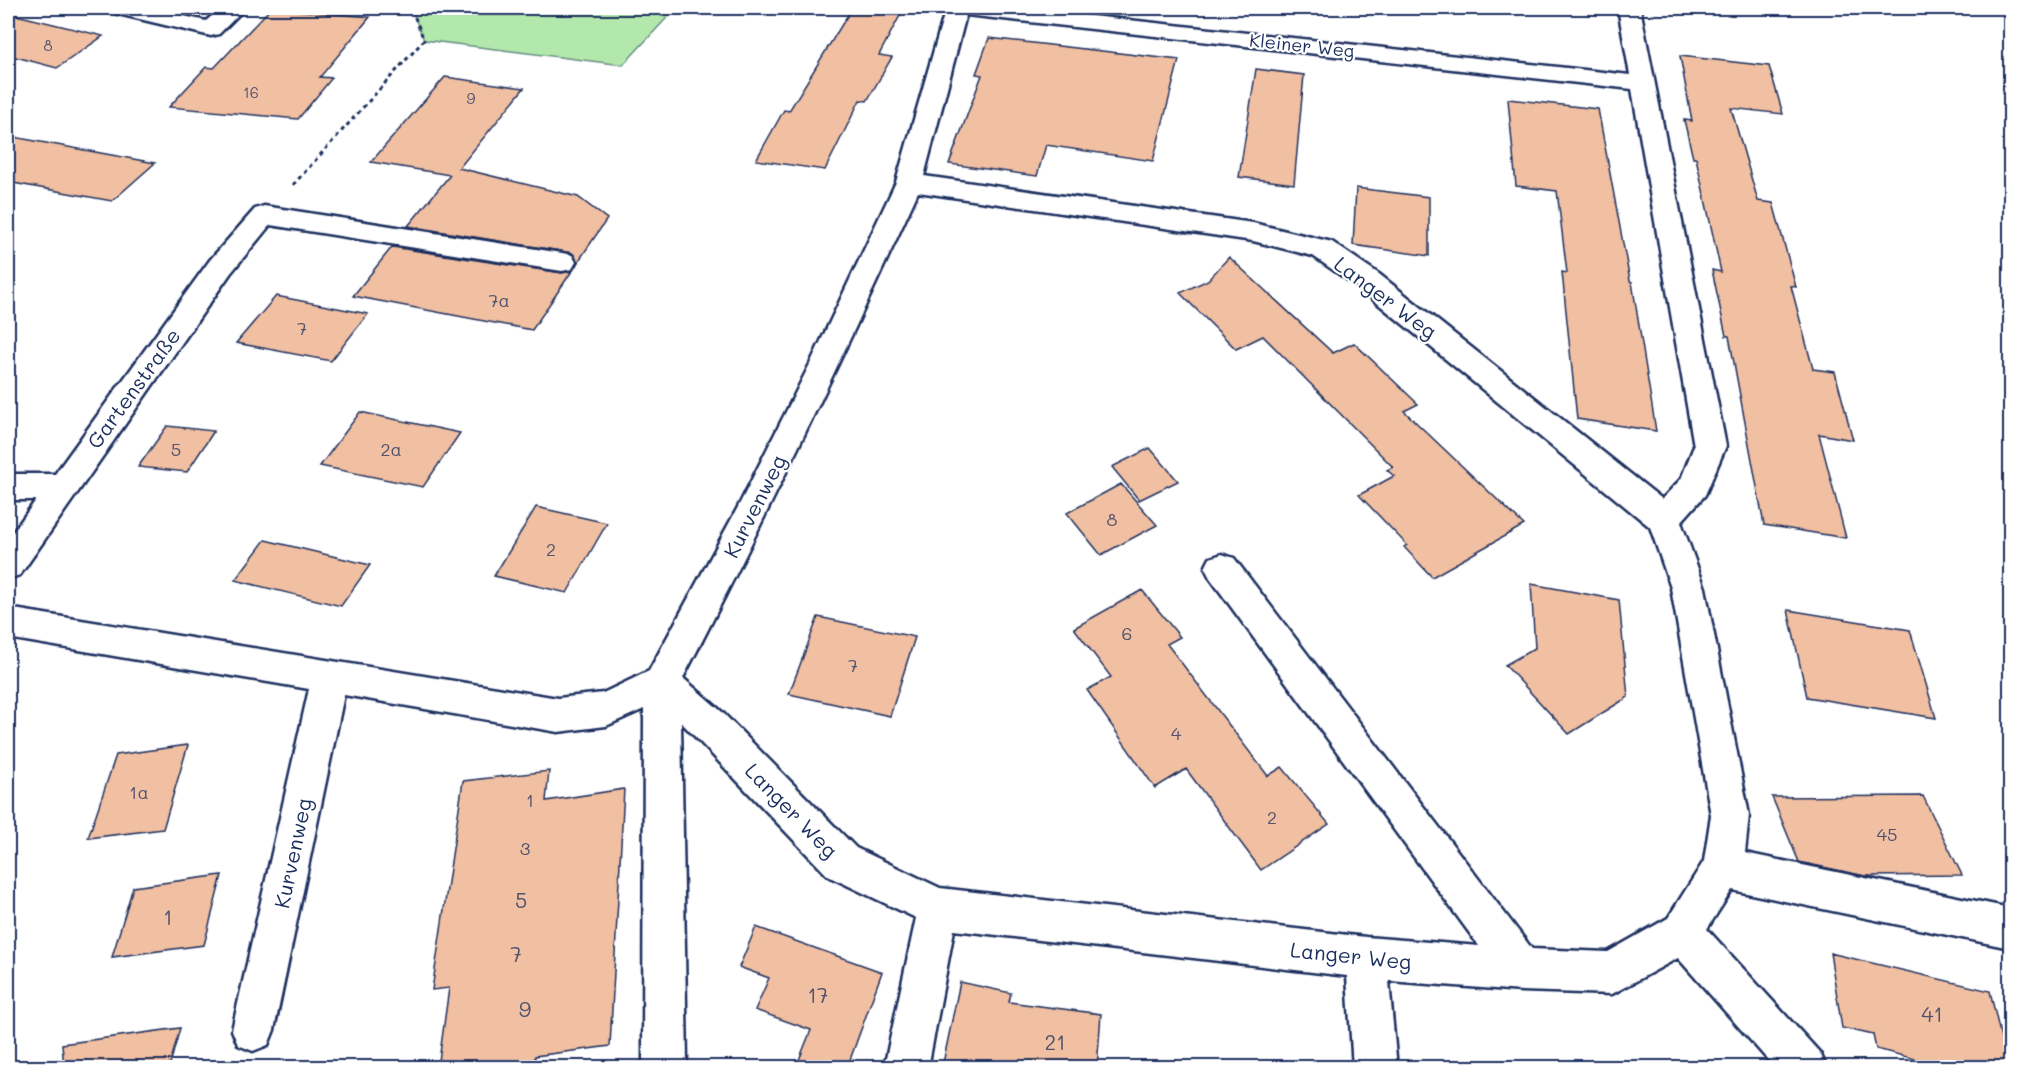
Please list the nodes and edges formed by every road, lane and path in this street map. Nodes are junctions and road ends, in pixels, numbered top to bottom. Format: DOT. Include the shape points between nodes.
graph roads {
  1 [pos="122,8"];
  2 [pos="234,8"];
  3 [pos="411,8"];
  4 [pos="957,8"];
  5 [pos="963,8"];
  6 [pos="1629,8"];
  7 [pos="1642,83"];
  8 [pos="909,182"];
  9 [pos="264,215"];
  10 [pos="562,262"];
  11 [pos="8,487"];
  12 [pos="62,488"];
  13 [pos="1664,519"];
  14 [pos="8,565"];
  15 [pos="1222,568"];
  16 [pos="8,623"];
  17 [pos="330,676"];
  18 [pos="662,682"];
  19 [pos="1723,868"];
  20 [pos="938,908"];
  21 [pos="2010,928"];
  22 [pos="1682,932"];
  23 [pos="1366,958"];
  24 [pos="1522,970"];
  25 [pos="253,1030"];
  26 [pos="665,1062"];
  27 [pos="906,1068"];
  28 [pos="1375,1068"];
  29 [pos="1805,1068"];
  1 -- 2 [label="street" via="211,29"];
  3 -- 9 [label="path" via="424,40"];
  4 -- 8 [label="street, Kurvenweg"];
  5 -- 7 [label="street, Kleiner Weg"];
  6 -- 7 [label="street"];
  7 -- 13 [label="street" via="1710,446 1694,486"];
  8 -- 13 [label="street, Langer Weg" via="1252,232 1322,249 1369,281"];
  8 -- 18 [label="street, Kurvenweg" via="750,516"];
  9 -- 10 [label="street"];
  9 -- 12 [label="street, Gartenstraße" via="220,267"];
  11 -- 12 [label="street"];
  12 -- 14 [label="street, Gartenstraße"];
  13 -- 19 [label="street, Langer Weg" via="1688,588 1730,814"];
  15 -- 24 [label="street"];
  16 -- 17 [label="street"];
  17 -- 18 [label="street" via="558,715 606,710"];
  17 -- 25 [label="street, Kurvenweg"];
  18 -- 20 [label="street, Langer Weg" via="708,723 842,862"];
  18 -- 26 [label="street"];
  19 -- 21 [label="street"];
  19 -- 22 [label="street, Langer Weg"];
  20 -- 23 [label="street, Langer Weg"];
  20 -- 27 [label="street"];
  22 -- 24 [label="street, Langer Weg" via="1612,973"];
  22 -- 29 [label="street"];
  23 -- 24 [label="street, Langer Weg"];
  23 -- 28 [label="street"];
}
